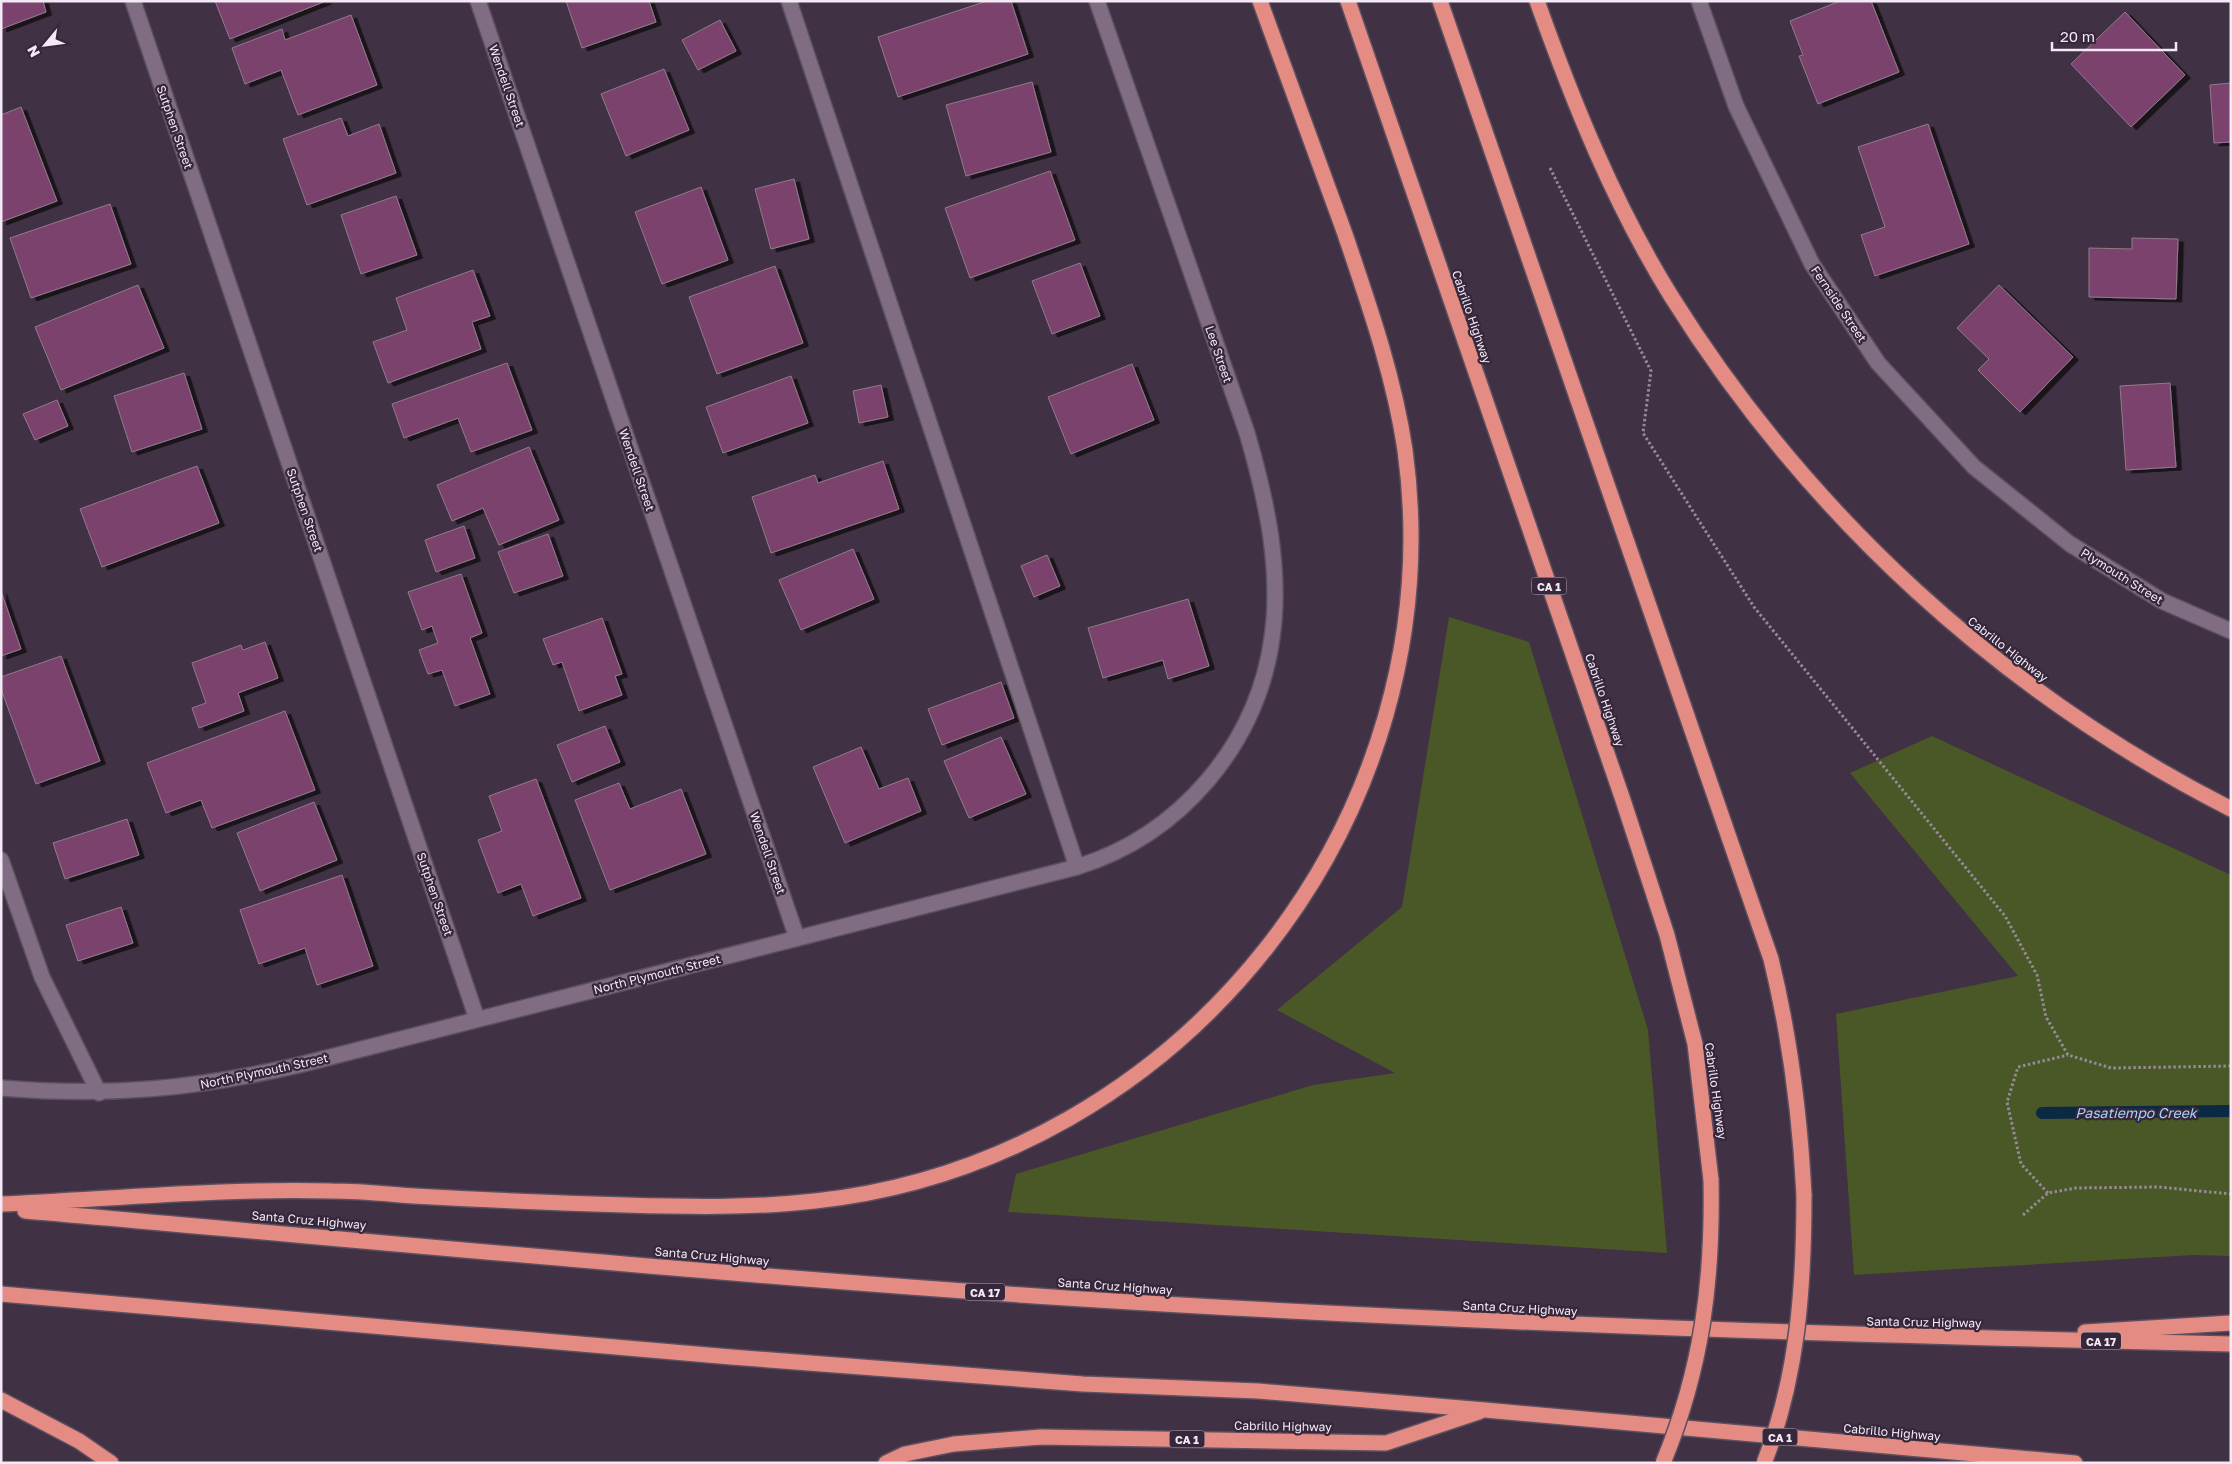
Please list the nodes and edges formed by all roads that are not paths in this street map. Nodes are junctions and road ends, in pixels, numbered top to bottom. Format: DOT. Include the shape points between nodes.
graph roads {
  1 [pos="133,1"];
  2 [pos="478,1"];
  3 [pos="789,1"];
  4 [pos="1097,1"];
  5 [pos="1260,1"];
  6 [pos="1348,1"];
  7 [pos="1440,1"];
  8 [pos="1537,1"];
  9 [pos="1699,1"];
  10 [pos="2070,544"];
  11 [pos="2231,631"];
  12 [pos="1250,715"];
  13 [pos="2231,809"];
  14 [pos="1,860"];
  15 [pos="1077,868"];
  16 [pos="797,938"];
  17 [pos="477,1019"];
  18 [pos="1,1088"];
  19 [pos="99,1093"];
  20 [pos="1,1204"];
  21 [pos="1,1209"];
  22 [pos="1,1294"];
  23 [pos="2231,1323"];
  24 [pos="1971,1338"];
  25 [pos="2231,1344"];
  26 [pos="1,1400"];
  27 [pos="1485,1410"];
  28 [pos="111,1463"];
  29 [pos="886,1463"];
  30 [pos="1662,1463"];
  31 [pos="1764,1463"];
  32 [pos="2075,1463"];
  1 -- 17 [label="street, Sutphen Street"];
  2 -- 16 [label="street, Wendell Street"];
  3 -- 15 [label="street"];
  4 -- 12 [label="street, Lee Street" via="1247,433 1265,500 1273,566 1272,638"];
  5 -- 20 [label="highway" via="1335,205 1385,358 1405,451 1410,500 1410,558 1403,643 1393,691 1370,764 1344,828 1291,916 1237,985 1202,1020 1126,1082 1046,1131 957,1169 864,1194 816,1201 718,1206 530,1202 333,1191 257,1191"];
  6 -- 30 [label="highway, Cabrillo Highway / CA 1, bridge" via="1623,800 1667,936 1695,1044 1711,1180 1709,1285 1689,1388"];
  7 -- 31 [label="highway, bridge" via="1771,959 1789,1037 1799,1115 1804,1195 1801,1301 1794,1354"];
  8 -- 13 [label="highway, Cabrillo Highway" via="1588,134 1627,217 1666,286 1721,370 1804,477 1899,576 2000,663 2112,743"];
  9 -- 10 [label="street, Fernside Street" via="1736,106 1812,264 1878,363 1974,467"];
  10 -- 11 [label="street, Plymouth Street" via="2162,601"];
  12 -- 15 [label="street, North Plymouth Street" via="1232,749 1186,804 1157,828 1122,849"];
  14 -- 19 [label="street" via="42,976"];
  15 -- 16 [label="street, North Plymouth Street"];
  16 -- 17 [label="street, North Plymouth Street"];
  17 -- 19 [label="street, North Plymouth Street" via="265,1072 199,1085"];
  18 -- 19 [label="street, North Plymouth Street"];
  21 -- 24 [label="highway, Santa Cruz Highway / CA 17" via="1061,1298 1594,1326"];
  22 -- 27 [label="highway" via="731,1357 1083,1384 1258,1391"];
  23 -- 24 [label="highway"];
  24 -- 25 [label="highway, Santa Cruz Highway / CA 17"];
  26 -- 28 [label="highway" via="79,1441"];
  27 -- 29 [label="highway, Cabrillo Highway / CA 1" via="1386,1443 1041,1437 954,1444 905,1454"];
  27 -- 32 [label="highway, Cabrillo Highway / CA 1"];
}
